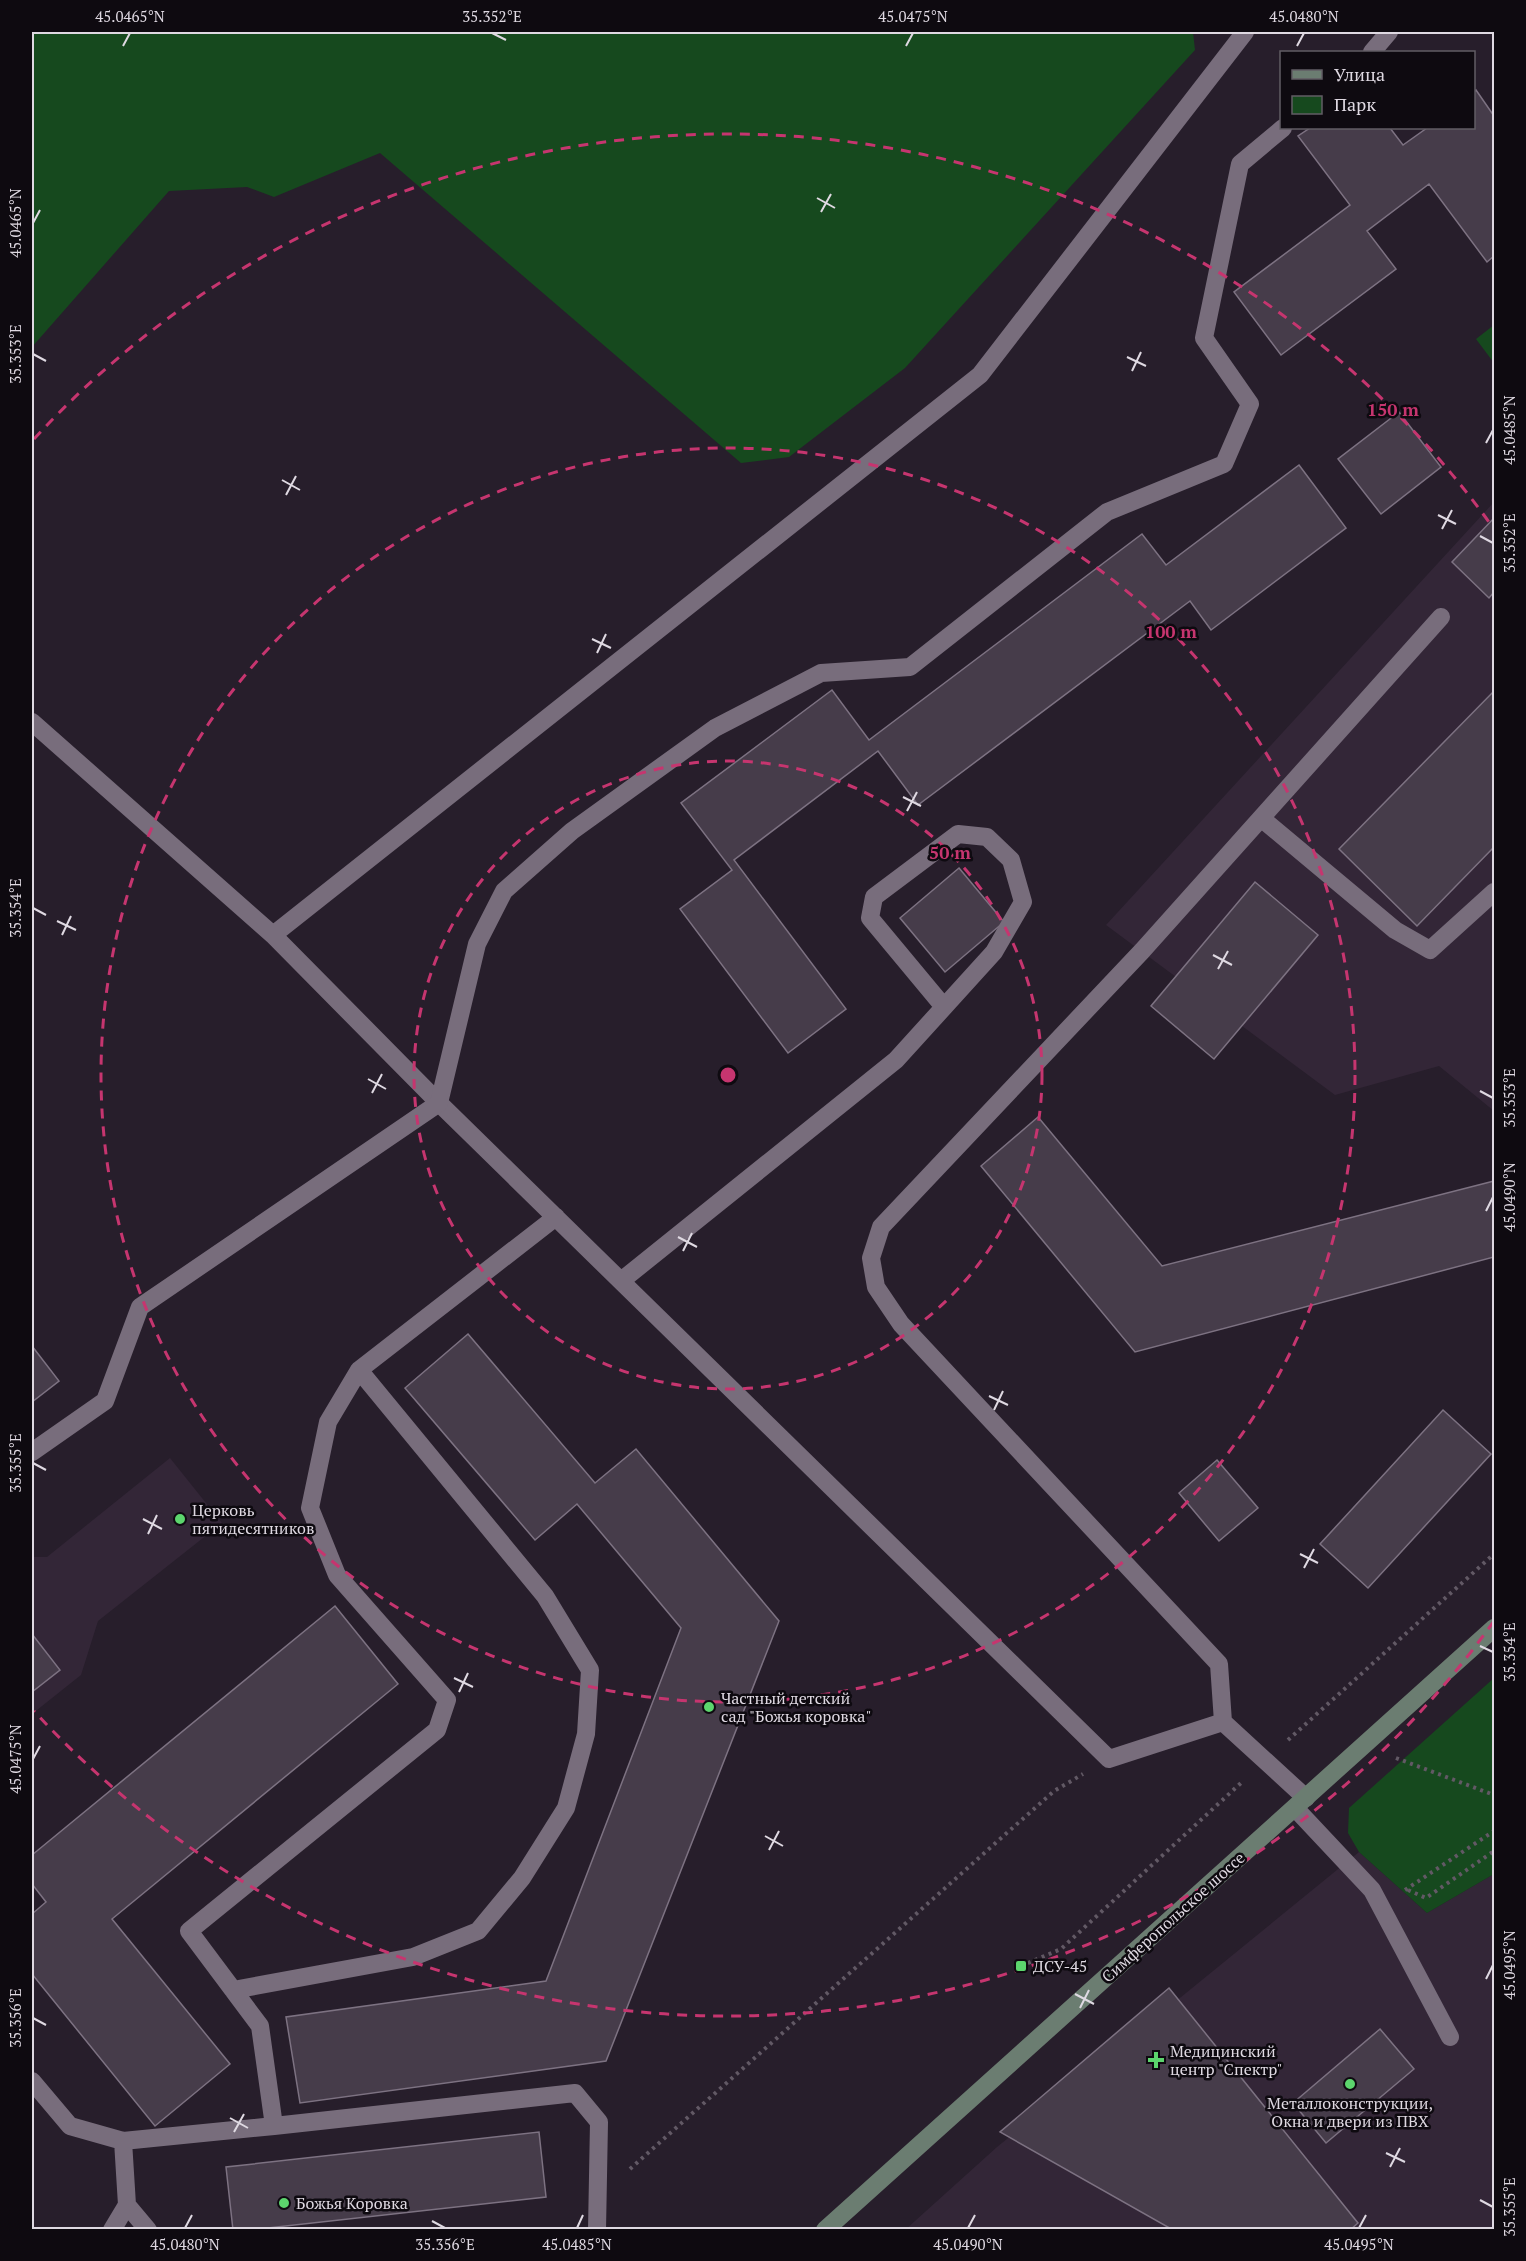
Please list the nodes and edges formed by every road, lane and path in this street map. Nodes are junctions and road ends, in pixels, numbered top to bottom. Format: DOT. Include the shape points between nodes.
graph roads {
  1 [pos="1245,32"];
  2 [pos="1389,32"];
  3 [pos="1373,51"];
  4 [pos="1282,129"];
  5 [pos="1441,617"];
  6 [pos="32,722"];
  7 [pos="1261,818"];
  8 [pos="1494,892"];
  9 [pos="273,935"];
  10 [pos="944,1007"];
  11 [pos="439,1103"];
  12 [pos="556,1217"];
  13 [pos="621,1281"];
  14 [pos="359,1370"];
  15 [pos="32,1452"];
  16 [pos="1494,1628"];
  17 [pos="1223,1722"];
  18 [pos="1365,1745"];
  19 [pos="1109,1759"];
  20 [pos="1494,1795"];
  21 [pos="1300,1803"];
  22 [pos="1494,1831"];
  23 [pos="1381,1907"];
  24 [pos="233,1990"];
  25 [pos="1450,2037"];
  26 [pos="32,2081"];
  27 [pos="274,2126"];
  28 [pos="123,2141"];
  29 [pos="598,2198"];
  30 [pos="127,2205"];
  31 [pos="112,2229"];
  32 [pos="148,2229"];
  33 [pos="597,2229"];
  34 [pos="825,2229"];
  1 -- 9 [label="street" via="980,375"];
  2 -- 3 [label="street"];
  4 -- 11 [label="street" via="1240,164 1204,338 1250,404 1224,464 1107,512 910,667 821,673 715,728 572,831 504,891 477,944"];
  5 -- 7 [label="street"];
  6 -- 9 [label="street"];
  7 -- 8 [label="street" via="1395,930 1430,950"];
  7 -- 17 [label="street" via="1142,951 881,1227 871,1258 876,1287 901,1324 1219,1664"];
  9 -- 11 [label="street"];
  10 -- 10 [label="street" via="994,952 1023,902 1011,860 987,837 958,834 874,897 870,918"];
  10 -- 13 [label="street" via="896,1060"];
  11 -- 12 [label="street"];
  11 -- 15 [label="street" via="140,1307 105,1401"];
  12 -- 13 [label="street"];
  12 -- 14 [label="street"];
  13 -- 19 [label="street"];
  14 -- 24 [label="street" via="328,1422 310,1508 337,1575 447,1700 437,1730 189,1930"];
  14 -- 24 [label="street" via="545,1596 590,1670 586,1734 566,1809 522,1878 478,1931 413,1957"];
  16 -- 18 [label="main road, Симферопольское шоссе"];
  17 -- 19 [label="street"];
  17 -- 21 [label="street"];
  18 -- 20 [label="path"];
  18 -- 21 [label="main road, Симферопольское шоссе"];
  19 -- 29 [label="path" via="1054,1791"];
  21 -- 23 [label="street" via="1372,1890"];
  21 -- 34 [label="main road, Симферопольское шоссе"];
  22 -- 23 [label="path"];
  23 -- 25 [label="street"];
  24 -- 27 [label="street" via="260,2026"];
  26 -- 28 [label="street" via="70,2126"];
  27 -- 28 [label="street"];
  27 -- 29 [label="street" via="575,2093 599,2122"];
  28 -- 30 [label="street"];
  29 -- 33 [label="street"];
  30 -- 31 [label="street"];
  30 -- 32 [label="street"];
}
